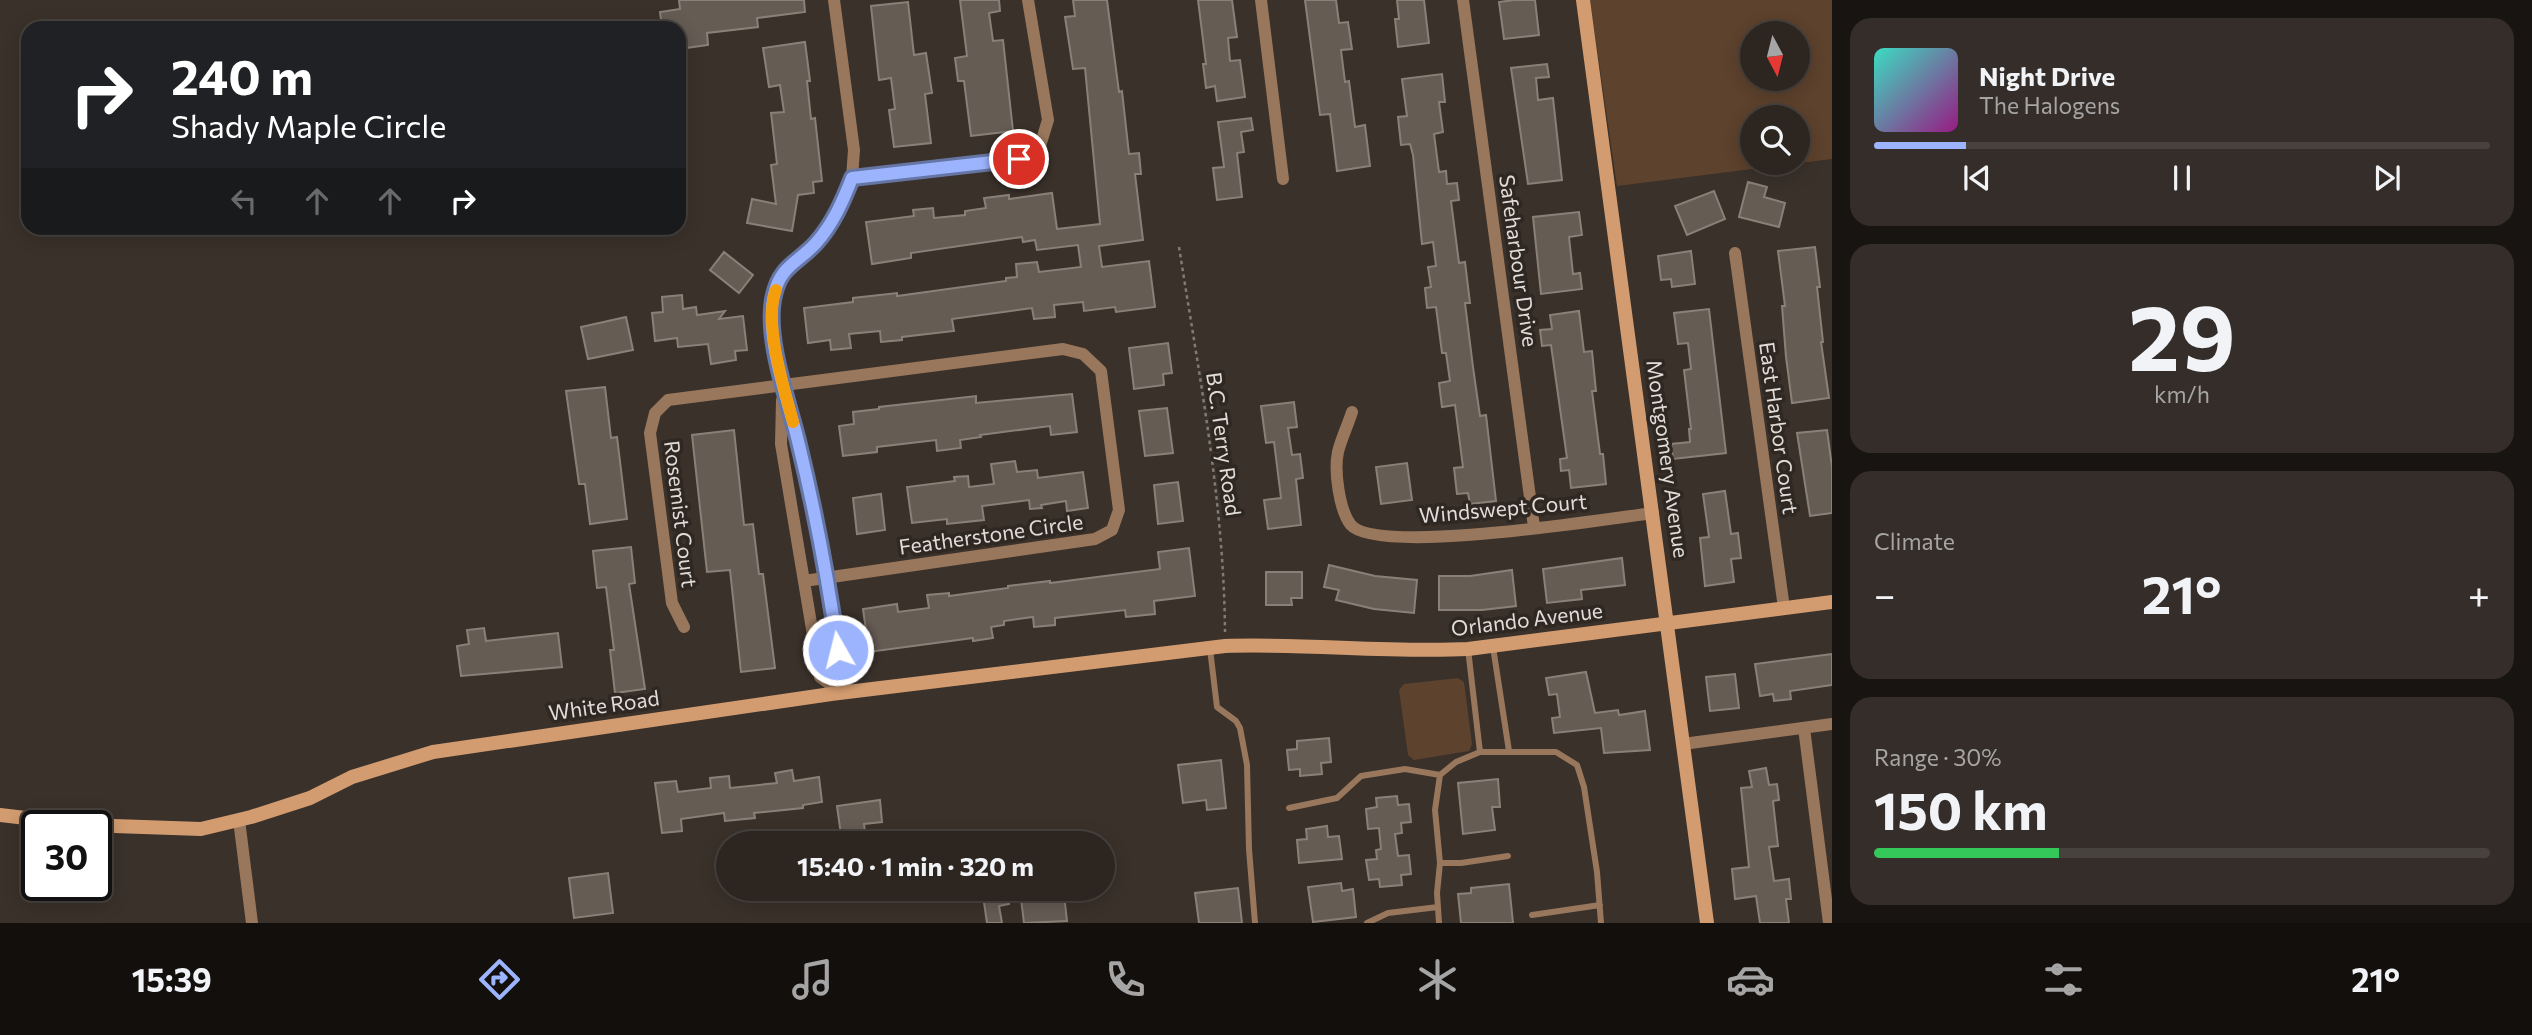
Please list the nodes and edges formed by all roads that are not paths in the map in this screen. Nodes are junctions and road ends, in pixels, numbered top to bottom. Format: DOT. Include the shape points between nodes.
graph roads {
  1 [pos="834,0"];
  2 [pos="1028,0"];
  3 [pos="1261,0"];
  4 [pos="1463,0"];
  5 [pos="1583,0"];
  6 [pos="852,178"];
  7 [pos="1283,179"];
  8 [pos="1735,253"];
  9 [pos="783,386"];
  10 [pos="1352,412"];
  11 [pos="1653,513"];
  12 [pos="1534,527"];
  13 [pos="828,578"];
  14 [pos="804,581"];
  15 [pos="1832,602"];
  16 [pos="1784,608"];
  17 [pos="1667,624"];
  18 [pos="684,627"];
  19 [pos="1225,646"];
  20 [pos="1209,647"];
  21 [pos="1493,647"];
  22 [pos="1468,649"];
  23 [pos="831,690"];
  24 [pos="1832,724"];
  25 [pos="1804,728"];
  26 [pos="1683,744"];
  27 [pos="1509,751"];
  28 [pos="1480,752"];
  29 [pos="1440,775"];
  30 [pos="1289,808"];
  31 [pos="0,816"];
  32 [pos="239,820"];
  33 [pos="1508,856"];
  34 [pos="1440,863"];
  35 [pos="1600,905"];
  36 [pos="1438,907"];
  37 [pos="1532,915"];
  38 [pos="252,923"];
  39 [pos="1255,923"];
  40 [pos="1367,923"];
  41 [pos="1438,923"];
  42 [pos="1601,923"];
  43 [pos="1707,923"];
  44 [pos="1829,923"];
  1 -- 6 [label="street" via="854,150"];
  2 -- 6 [label="street" via="1048,120 1041,146 1019,159"];
  3 -- 7 [label="street"];
  4 -- 12 [label="street, Safeharbour Drive"];
  5 -- 11 [label="street, Montgomery Avenue"];
  6 -- 9 [label="street" via="842,205 816,243 785,269 774,295 772,329"];
  8 -- 16 [label="street, East Harbor Court"];
  9 -- 13 [label="street"];
  9 -- 13 [label="street, Featherstone Circle" via="1063,349 1083,354 1101,371 1119,510 1112,530 1095,539"];
  9 -- 14 [label="street" via="781,444"];
  9 -- 18 [label="street, Rosemist Court" via="668,400 655,413 650,433 672,603"];
  10 -- 12 [label="street, Windswept Court" via="1337,454 1340,506 1352,527 1373,536 1441,537"];
  11 -- 12 [label="street, Windswept Court"];
  11 -- 17 [label="street, Montgomery Avenue"];
  13 -- 14 [label="street, Featherstone Circle"];
  13 -- 23 [label="street" via="842,675"];
  14 -- 23 [label="street" via="820,677"];
  15 -- 16 [label="street, Orlando Avenue"];
  16 -- 17 [label="street, Orlando Avenue"];
  17 -- 21 [label="street, Orlando Avenue"];
  17 -- 26 [label="street, Montgomery Avenue"];
  19 -- 20 [label="street, White Road"];
  19 -- 22 [label="street, Orlando Avenue"];
  20 -- 23 [label="street, White Road"];
  20 -- 39 [label="lane" via="1217,707 1240,728 1247,765"];
  21 -- 22 [label="street, Orlando Avenue"];
  21 -- 27 [label="lane"];
  22 -- 28 [label="lane"];
  23 -- 32 [label="street, White Road" via="433,752"];
  24 -- 25 [label="street"];
  25 -- 26 [label="street"];
  25 -- 44 [label="street"];
  26 -- 43 [label="street, Montgomery Avenue"];
  27 -- 28 [label="lane"];
  27 -- 35 [label="lane" via="1556,752 1577,765 1584,782"];
  28 -- 29 [label="lane"];
  29 -- 30 [label="lane" via="1405,769 1362,776 1337,798"];
  29 -- 34 [label="lane" via="1435,810"];
  31 -- 32 [label="street, White Road" via="201,829"];
  32 -- 38 [label="street"];
  33 -- 34 [label="lane"];
  34 -- 36 [label="lane"];
  35 -- 37 [label="lane"];
  35 -- 42 [label="lane"];
  36 -- 40 [label="lane" via="1388,913"];
  36 -- 41 [label="lane"];
}
